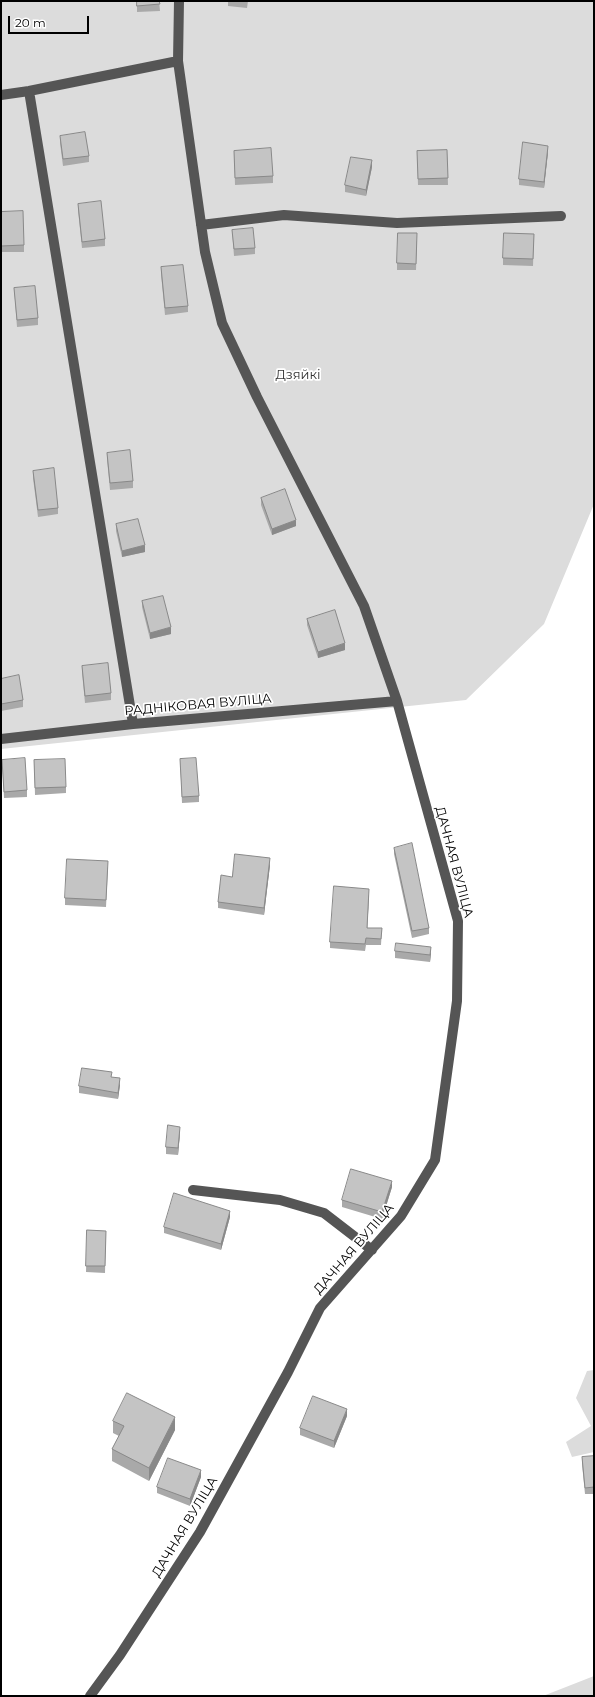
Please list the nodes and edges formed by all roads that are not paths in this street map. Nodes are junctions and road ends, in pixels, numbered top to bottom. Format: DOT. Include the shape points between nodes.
graph roads {
  1 [pos="179,1"];
  2 [pos="178,61"];
  3 [pos="29,92"];
  4 [pos="1,95"];
  5 [pos="561,216"];
  6 [pos="201,225"];
  7 [pos="397,701"];
  8 [pos="133,724"];
  9 [pos="1,739"];
  10 [pos="193,1190"];
  11 [pos="372,1250"];
  12 [pos="90,1696"];
  1 -- 2 [label="street, ДАЧНАЯ ВУЛІЦА"];
  2 -- 3 [label="street"];
  2 -- 6 [label="street, ДАЧНАЯ ВУЛІЦА"];
  3 -- 4 [label="street"];
  3 -- 8 [label="street"];
  5 -- 6 [label="street" via="397,222 284,215"];
  6 -- 7 [label="street, ДАЧНАЯ ВУЛІЦА" via="222,322 257,397 364,606"];
  7 -- 8 [label="street, РАДНІКОВАЯ ВУЛІЦА"];
  7 -- 11 [label="street, ДАЧНАЯ ВУЛІЦА" via="458,921 457,1001 435,1160 402,1216"];
  8 -- 9 [label="street, РАДНІКОВАЯ ВУЛІЦА"];
  10 -- 11 [label="street" via="280,1200 324,1214"];
  11 -- 12 [label="street, ДАЧНАЯ ВУЛІЦА" via="320,1308 288,1372 200,1532 120,1655"];
}
